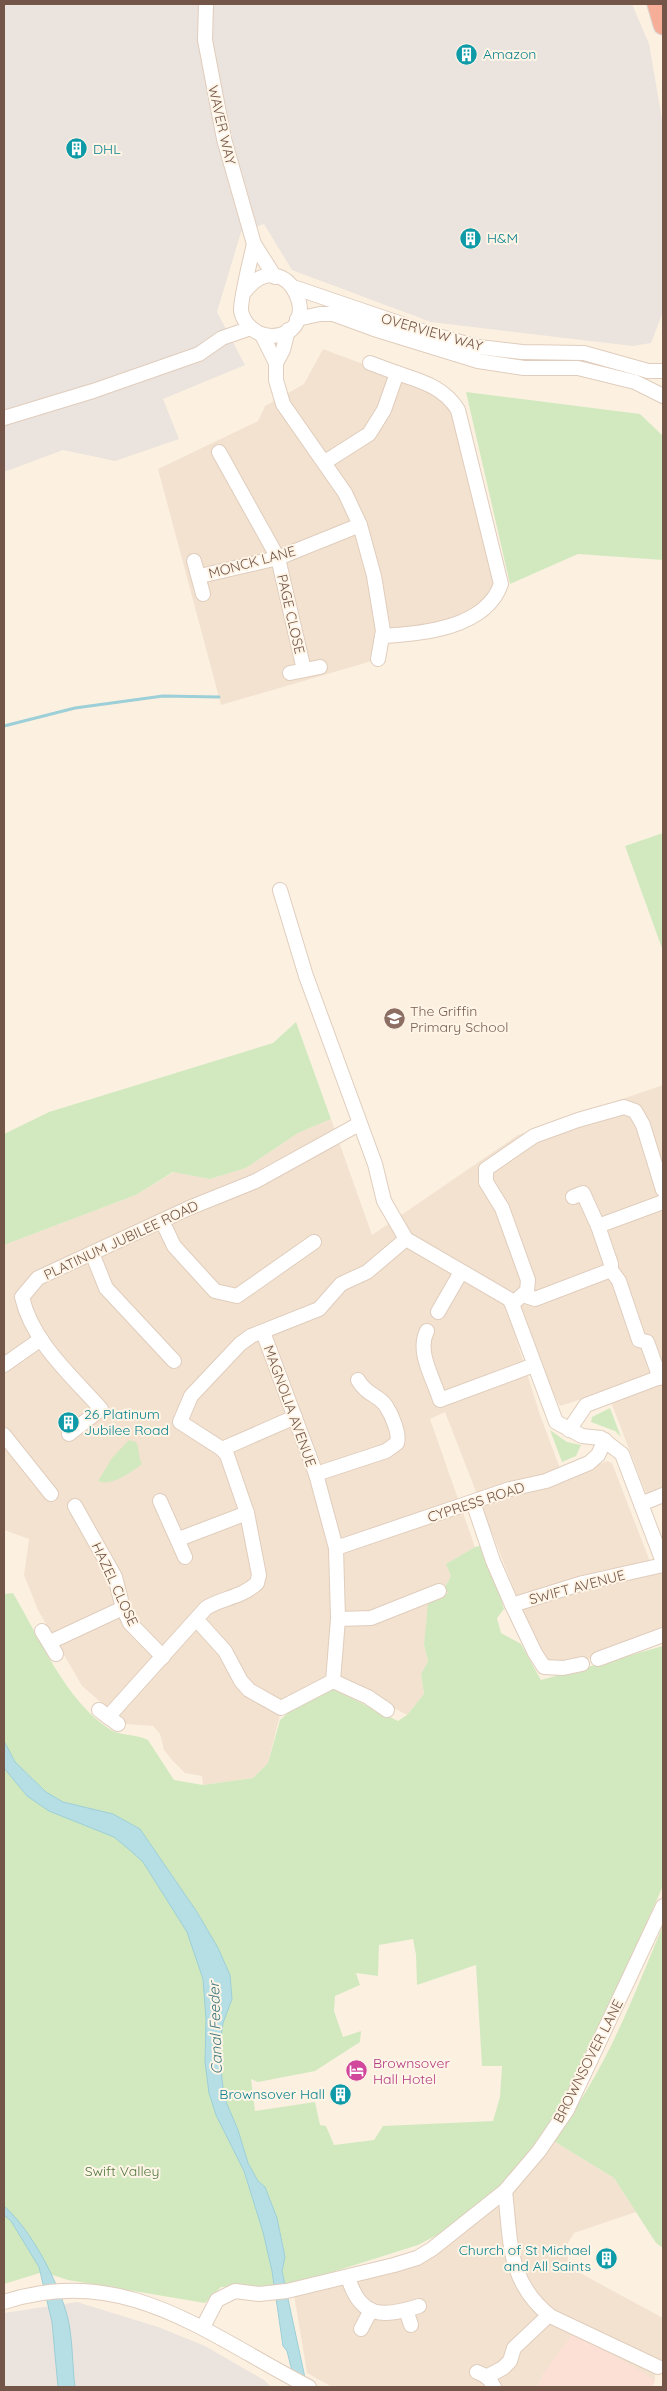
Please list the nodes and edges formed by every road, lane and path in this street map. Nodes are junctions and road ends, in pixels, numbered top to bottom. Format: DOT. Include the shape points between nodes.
graph roads {
  1 [pos="206,4"];
  2 [pos="657,4"];
  3 [pos="663,25"];
  4 [pos="254,244"];
  5 [pos="275,277"];
  6 [pos="293,287"];
  7 [pos="245,291"];
  8 [pos="241,311"];
  9 [pos="293,325"];
  10 [pos="257,331"];
  11 [pos="222,338"];
  12 [pos="276,363"];
  13 [pos="370,363"];
  14 [pos="663,370"];
  15 [pos="397,373"];
  16 [pos="663,396"];
  17 [pos="4,418"];
  18 [pos="219,452"];
  19 [pos="325,462"];
  20 [pos="360,524"];
  21 [pos="278,558"];
  22 [pos="194,561"];
  23 [pos="200,576"];
  24 [pos="203,594"];
  25 [pos="382,636"];
  26 [pos="378,659"];
  27 [pos="320,667"];
  28 [pos="304,670"];
  29 [pos="290,673"];
  30 [pos="280,890"];
  31 [pos="359,1124"];
  32 [pos="663,1190"];
  33 [pos="573,1196"];
  34 [pos="663,1202"];
  35 [pos="162,1221"];
  36 [pos="598,1226"];
  37 [pos="406,1239"];
  38 [pos="314,1242"];
  39 [pos="92,1253"];
  40 [pos="611,1270"];
  41 [pos="461,1272"];
  42 [pos="523,1295"];
  43 [pos="512,1304"];
  44 [pos="438,1312"];
  45 [pos="427,1331"];
  46 [pos="263,1332"];
  47 [pos="41,1339"];
  48 [pos="174,1361"];
  49 [pos="4,1365"];
  50 [pos="534,1365"];
  51 [pos="662,1377"];
  52 [pos="358,1380"];
  53 [pos="296,1417"];
  54 [pos="568,1430"];
  55 [pos="69,1434"];
  56 [pos="4,1435"];
  57 [pos="605,1440"];
  58 [pos="222,1449"];
  59 [pos="316,1474"];
  60 [pos="51,1494"];
  61 [pos="663,1495"];
  62 [pos="160,1501"];
  63 [pos="473,1502"];
  64 [pos="641,1504"];
  65 [pos="75,1506"];
  66 [pos="247,1513"];
  67 [pos="179,1539"];
  68 [pos="336,1548"];
  69 [pos="185,1557"];
  70 [pos="663,1563"];
  71 [pos="439,1591"];
  72 [pos="512,1605"];
  73 [pos="123,1608"];
  74 [pos="338,1619"];
  75 [pos="197,1620"];
  76 [pos="663,1635"];
  77 [pos="49,1642"];
  78 [pos="163,1657"];
  79 [pos="598,1659"];
  80 [pos="582,1664"];
  81 [pos="333,1681"];
  82 [pos="387,1710"];
  83 [pos="109,1717"];
  84 [pos="663,1906"];
  85 [pos="659,1927"];
  86 [pos="505,2191"];
  87 [pos="348,2277"];
  88 [pos="4,2302"];
  89 [pos="371,2310"];
  90 [pos="549,2315"];
  91 [pos="411,2325"];
  92 [pos="203,2328"];
  93 [pos="361,2329"];
  94 [pos="658,2367"];
  95 [pos="486,2378"];
  96 [pos="309,2387"];
  1 -- 4 [label="street, WAVER WAY" via="205,40 213,89"];
  2 -- 3 [label="highway"];
  4 -- 5 [label="street, WAVER WAY"];
  4 -- 7 [label="street, WAVER WAY"];
  5 -- 6 [label="street"];
  5 -- 7 [label="street" via="258,279"];
  6 -- 9 [label="street" via="300,302"];
  6 -- 14 [label="street, OVERVIEW WAY" via="479,347 584,354 648,372"];
  7 -- 8 [label="street"];
  8 -- 10 [label="street" via="244,320"];
  8 -- 11 [label="street"];
  9 -- 10 [label="street" via="271,336"];
  9 -- 12 [label="street"];
  9 -- 16 [label="street, OVERVIEW WAY" via="320,314 333,314 478,361 524,368 578,368 635,382"];
  10 -- 11 [label="street"];
  10 -- 12 [label="street"];
  11 -- 17 [label="street" via="198,354"];
  12 -- 19 [label="street" via="276,380 284,404"];
  13 -- 15 [label="street"];
  15 -- 19 [label="street" via="384,410 369,434"];
  15 -- 25 [label="street" via="430,384 443,392 458,410 501,584 488,607 452,626 418,634"];
  18 -- 21 [label="street, PAGE CLOSE"];
  19 -- 20 [label="street"];
  20 -- 21 [label="street, MONCK LANE"];
  20 -- 25 [label="street" via="374,576"];
  21 -- 23 [label="street, MONCK LANE"];
  21 -- 28 [label="street, PAGE CLOSE"];
  22 -- 23 [label="street, MONCK LANE"];
  23 -- 24 [label="street, MONCK LANE"];
  25 -- 26 [label="street"];
  27 -- 28 [label="street"];
  28 -- 29 [label="street"];
  30 -- 31 [label="street" via="306,976"];
  31 -- 35 [label="street, PLATINUM JUBILEE ROAD" via="256,1181"];
  31 -- 37 [label="street" via="375,1164 384,1201"];
  32 -- 42 [label="street" via="643,1125 636,1111 624,1107 534,1136 486,1169 486,1182 502,1208 528,1280 527,1291"];
  33 -- 36 [label="street" via="583,1193"];
  34 -- 36 [label="street"];
  35 -- 38 [label="street" via="174,1246 215,1291 237,1296"];
  35 -- 39 [label="street, PLATINUM JUBILEE ROAD"];
  36 -- 40 [label="street"];
  37 -- 41 [label="street"];
  37 -- 46 [label="street, MAGNOLIA AVENUE" via="367,1272 341,1284 319,1309"];
  39 -- 47 [label="street, PLATINUM JUBILEE ROAD" via="38,1278 22,1297 26,1314"];
  39 -- 48 [label="street" via="106,1288"];
  40 -- 42 [label="street" via="536,1299"];
  40 -- 51 [label="street" via="619,1281 639,1340 647,1342"];
  41 -- 43 [label="street"];
  41 -- 44 [label="street"];
  42 -- 43 [label="street"];
  43 -- 50 [label="street"];
  45 -- 50 [label="street" via="422,1340 424,1354 440,1400"];
  46 -- 53 [label="street, MAGNOLIA AVENUE"];
  46 -- 58 [label="street" via="240,1344 206,1379 191,1396 180,1422"];
  47 -- 49 [label="street"];
  47 -- 55 [label="street, PLATINUM JUBILEE ROAD" via="101,1409"];
  50 -- 54 [label="street" via="551,1413 556,1422"];
  51 -- 54 [label="street" via="586,1406"];
  52 -- 59 [label="street" via="366,1393 386,1406 398,1434 397,1443 386,1451"];
  53 -- 58 [label="street"];
  53 -- 59 [label="street, MAGNOLIA AVENUE"];
  54 -- 57 [label="street"];
  56 -- 60 [label="street"];
  57 -- 63 [label="street, CYPRESS ROAD" via="589,1464 546,1481"];
  57 -- 64 [label="street" via="622,1454"];
  58 -- 66 [label="street"];
  59 -- 68 [label="street, MAGNOLIA AVENUE"];
  61 -- 64 [label="street"];
  62 -- 67 [label="street"];
  63 -- 68 [label="street, CYPRESS ROAD"];
  63 -- 72 [label="street, SWIFT AVENUE"];
  64 -- 70 [label="street"];
  65 -- 73 [label="street, HAZEL CLOSE" via="115,1577"];
  66 -- 67 [label="street"];
  66 -- 75 [label="street" via="259,1575 257,1583 243,1593 218,1600"];
  67 -- 69 [label="street"];
  68 -- 74 [label="street, MAGNOLIA AVENUE"];
  70 -- 72 [label="street, SWIFT AVENUE"];
  71 -- 74 [label="street" via="371,1618"];
  72 -- 80 [label="street" via="544,1667"];
  73 -- 77 [label="street"];
  73 -- 78 [label="street, HAZEL CLOSE" via="130,1624"];
  74 -- 81 [label="street, MAGNOLIA AVENUE"];
  75 -- 78 [label="street"];
  75 -- 81 [label="street" via="225,1651 241,1681 281,1708"];
  76 -- 79 [label="street"];
  78 -- 83 [label="street"];
  81 -- 82 [label="street"];
  84 -- 85 [label="street, BROWNSOVER LANE"];
  85 -- 86 [label="street, BROWNSOVER LANE" via="567,2110 539,2151"];
  86 -- 87 [label="street, BROWNSOVER LANE" via="417,2258"];
  86 -- 90 [label="street" via="516,2269 524,2289"];
  87 -- 89 [label="street" via="356,2300"];
  87 -- 92 [label="street, BROWNSOVER LANE" via="270,2294 235,2292 218,2300"];
  88 -- 92 [label="street" via="34,2293 76,2290 148,2302"];
  89 -- 91 [label="street" via="382,2313 413,2308"];
  89 -- 93 [label="street"];
  90 -- 94 [label="street"];
  90 -- 95 [label="street" via="514,2348 510,2361"];
  92 -- 96 [label="street"];
}
